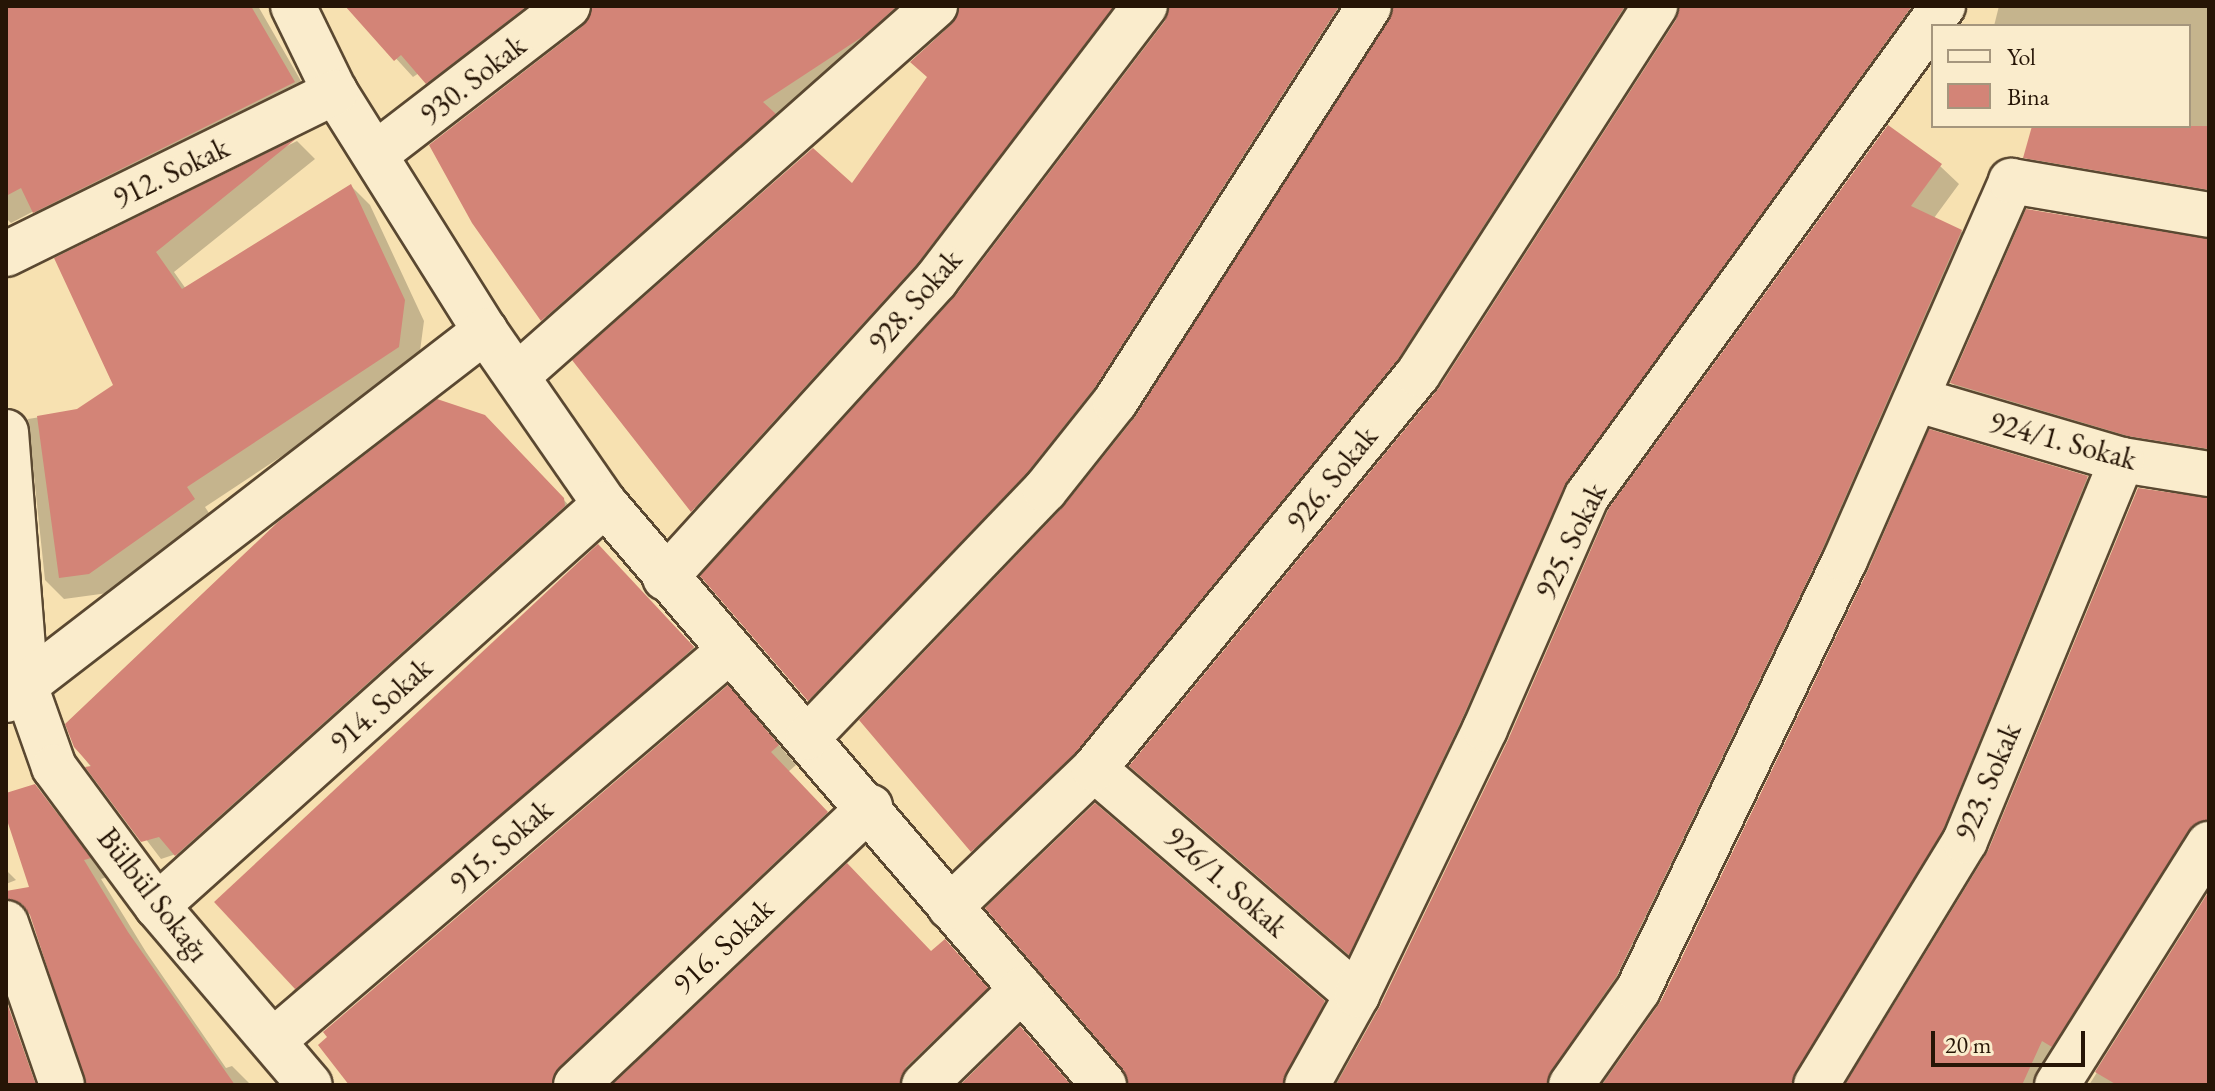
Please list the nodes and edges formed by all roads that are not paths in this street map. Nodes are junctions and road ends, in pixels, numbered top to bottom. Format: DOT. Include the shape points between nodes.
graph roads {
  1 [pos="293,6"];
  2 [pos="568,6"];
  3 [pos="935,6"];
  4 [pos="1145,6"];
  5 [pos="1369,6"];
  6 [pos="1655,6"];
  7 [pos="1943,6"];
  8 [pos="335,92"];
  9 [pos="377,153"];
  10 [pos="2209,215"];
  11 [pos="6,254"];
  12 [pos="485,331"];
  13 [pos="518,375"];
  14 [pos="1918,400"];
  15 [pos="6,432"];
  16 [pos="2122,460"];
  17 [pos="2209,474"];
  18 [pos="605,504"];
  19 [pos="665,578"];
  20 [pos="729,651"];
  21 [pos="16,694"];
  22 [pos="808,737"];
  23 [pos="1094,769"];
  24 [pos="870,807"];
  25 [pos="2209,844"];
  26 [pos="157,906"];
  27 [pos="950,907"];
  28 [pos="6,923"];
  29 [pos="1022,989"];
  30 [pos="1357,995"];
  31 [pos="273,1041"];
  32 [pos="62,1085"];
  33 [pos="310,1085"];
  34 [pos="576,1085"];
  35 [pos="924,1085"];
  36 [pos="1104,1085"];
  37 [pos="1307,1085"];
  38 [pos="1571,1085"];
  39 [pos="1816,1085"];
  40 [pos="2057,1085"];
  1 -- 8 [label="street"];
  2 -- 9 [label="street, 930. Sokak"];
  3 -- 13 [label="street"];
  4 -- 19 [label="street, 928. Sokak" via="936,280"];
  5 -- 22 [label="street" via="1115,402 1045,490"];
  6 -- 23 [label="street, 926. Sokak" via="1418,374"];
  7 -- 30 [label="street, 925. Sokak" via="1587,496 1485,729"];
  8 -- 9 [label="street"];
  8 -- 11 [label="street, 912. Sokak"];
  9 -- 12 [label="street"];
  10 -- 14 [label="street" via="2011,181"];
  12 -- 13 [label="street"];
  12 -- 21 [label="street"];
  13 -- 18 [label="street"];
  14 -- 16 [label="street, 924/1. Sokak"];
  14 -- 38 [label="street" via="1638,990"];
  15 -- 21 [label="street, Bülbül Sokağı"];
  16 -- 17 [label="street, 924/1. Sokak"];
  16 -- 39 [label="street, 923. Sokak" via="1965,841"];
  18 -- 19 [label="street"];
  18 -- 26 [label="street, 914. Sokak"];
  19 -- 20 [label="street"];
  20 -- 22 [label="street"];
  20 -- 31 [label="street, 915. Sokak"];
  21 -- 26 [label="street, Bülbül Sokağı" via="54,767"];
  22 -- 24 [label="street"];
  23 -- 27 [label="street, 926. Sokak"];
  23 -- 30 [label="street, 926/1. Sokak"];
  24 -- 27 [label="street"];
  24 -- 34 [label="street, 916. Sokak"];
  25 -- 40 [label="street"];
  26 -- 31 [label="street, Bülbül Sokağı"];
  27 -- 29 [label="street"];
  28 -- 32 [label="street"];
  29 -- 35 [label="street"];
  29 -- 36 [label="street"];
  30 -- 37 [label="street, 925. Sokak"];
  31 -- 33 [label="street, Bülbül Sokağı"];
}
